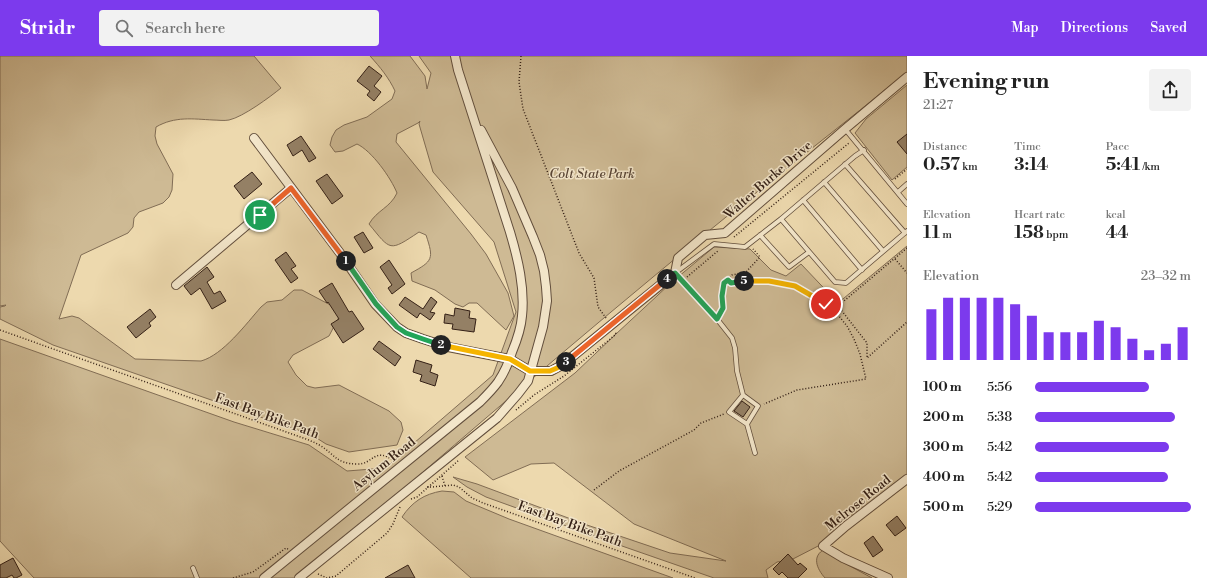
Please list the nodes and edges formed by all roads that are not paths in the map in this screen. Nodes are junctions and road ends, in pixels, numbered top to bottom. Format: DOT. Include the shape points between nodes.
graph roads {
  1 [pos="455,56"];
  2 [pos="907,77"];
  3 [pos="468,100"];
  4 [pos="845,128"];
  5 [pos="254,138"];
  6 [pos="864,150"];
  7 [pos="845,164"];
  8 [pos="824,182"];
  9 [pos="907,184"];
  10 [pos="291,188"];
  11 [pos="898,192"];
  12 [pos="803,200"];
  13 [pos="907,204"];
  14 [pos="781,219"];
  15 [pos="906,232"];
  16 [pos="760,235"];
  17 [pos="883,251"];
  18 [pos="809,252"];
  19 [pos="862,270"];
  20 [pos="675,273"];
  21 [pos="176,285"];
  22 [pos="510,359"];
  23 [pos="530,371"];
  24 [pos="743,395"];
  25 [pos="747,424"];
  26 [pos="755,453"];
  27 [pos="907,479"];
  28 [pos="193,568"];
  29 [pos="197,578"];
  30 [pos="264,578"];
  31 [pos="299,578"];
  32 [pos="888,578"];
  1 -- 3 [label="street"];
  2 -- 4 [label="street, Walter Burke Drive"];
  3 -- 22 [label="street" via="510,232 520,274 522,316"];
  3 -- 23 [label="street" via="522,210 544,271 547,300 545,318"];
  4 -- 6 [label="lane"];
  4 -- 20 [label="street, Walter Burke Drive" via="725,233 705,235 678,258"];
  5 -- 10 [label="street"];
  6 -- 7 [label="lane"];
  6 -- 11 [label="lane"];
  7 -- 8 [label="lane"];
  7 -- 15 [label="lane"];
  8 -- 12 [label="lane"];
  8 -- 17 [label="lane"];
  9 -- 11 [label="lane"];
  10 -- 21 [label="street"];
  10 -- 22 [label="street" via="376,304 397,327 406,333 448,347"];
  11 -- 13 [label="lane"];
  12 -- 14 [label="lane"];
  12 -- 19 [label="lane"];
  14 -- 16 [label="lane"];
  14 -- 18 [label="lane"];
  15 -- 17 [label="lane"];
  16 -- 18 [label="lane" via="789,268"];
  16 -- 20 [label="lane" via="745,247 714,244"];
  17 -- 19 [label="lane"];
  18 -- 19 [label="lane" via="835,282 846,283"];
  20 -- 23 [label="street" via="562,365 550,371"];
  20 -- 24 [label="lane" via="732,338"];
  22 -- 23 [label="street"];
  22 -- 30 [label="street, Asylum Road" via="498,382 480,402"];
  23 -- 31 [label="street" via="528,381 497,418"];
  24 -- 25 [label="lane" via="758,406"];
  24 -- 25 [label="lane" via="729,412"];
  25 -- 26 [label="lane"];
  27 -- 32 [label="street, Melrose Road" via="823,546"];
  28 -- 29 [label="lane"];
}
